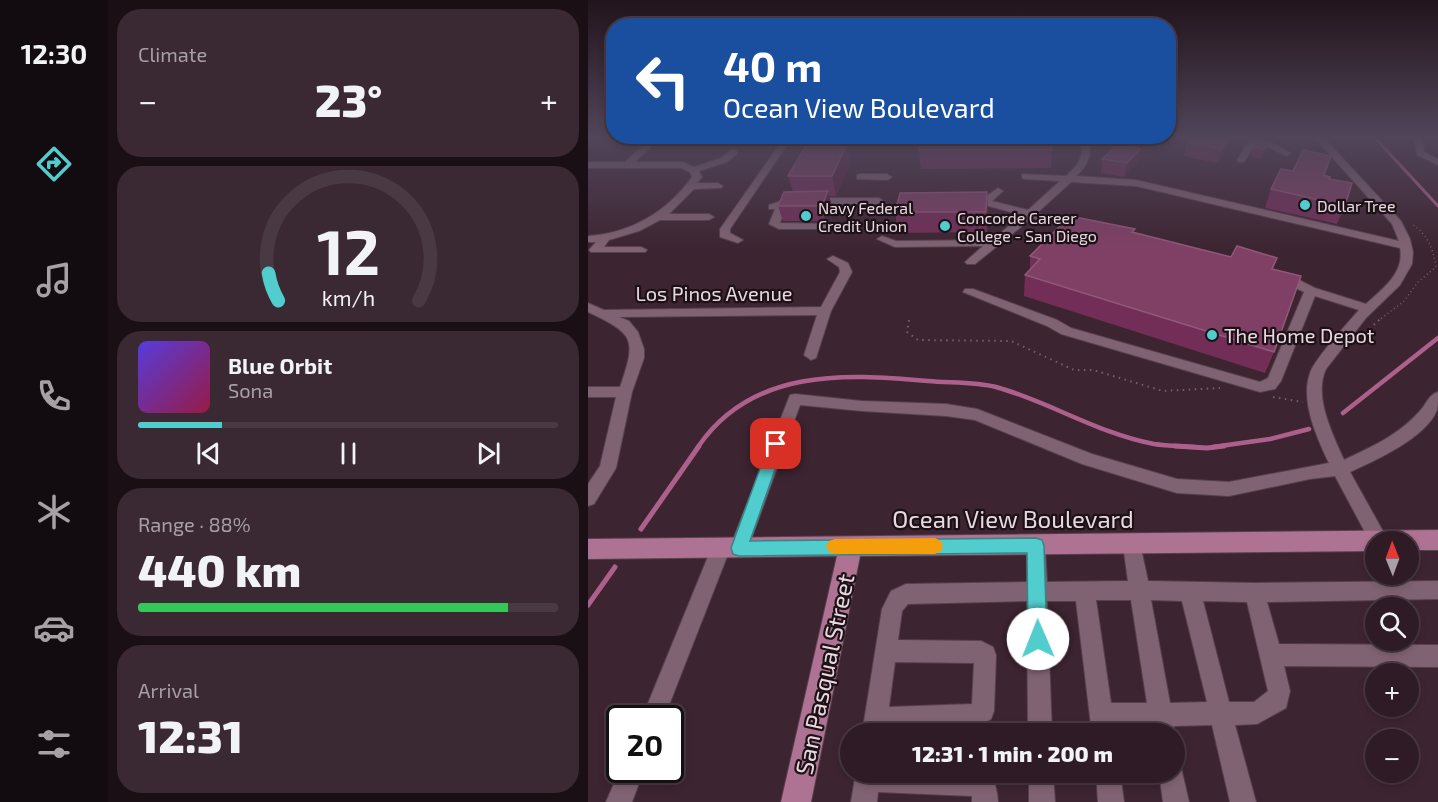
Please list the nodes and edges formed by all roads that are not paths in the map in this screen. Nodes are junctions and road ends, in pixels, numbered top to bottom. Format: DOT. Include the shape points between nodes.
graph roads {
  1 [pos="696,175"];
  2 [pos="762,175"];
  3 [pos="1353,175"];
  4 [pos="1025,176"];
  5 [pos="860,177"];
  6 [pos="887,177"];
  7 [pos="1071,177"];
  8 [pos="691,186"];
  9 [pos="718,186"];
  10 [pos="998,191"];
  11 [pos="879,201"];
  12 [pos="1030,214"];
  13 [pos="656,217"];
  14 [pos="709,218"];
  15 [pos="840,226"];
  16 [pos="1095,232"];
  17 [pos="605,238"];
  18 [pos="588,239"];
  19 [pos="882,239"];
  20 [pos="738,240"];
  21 [pos="995,243"];
  22 [pos="1406,246"];
  23 [pos="641,250"];
  24 [pos="833,259"];
  25 [pos="971,262"];
  26 [pos="1268,272"];
  27 [pos="1311,291"];
  28 [pos="969,292"];
  29 [pos="588,307"];
  30 [pos="1368,309"];
  31 [pos="825,311"];
  32 [pos="604,313"];
  33 [pos="811,355"];
  34 [pos="588,392"];
  35 [pos="625,392"];
  36 [pos="1438,397"];
  37 [pos="1340,469"];
  38 [pos="588,499"];
  39 [pos="1374,531"];
  40 [pos="1419,540"];
  41 [pos="1438,540"];
  42 [pos="1365,541"];
  43 [pos="1132,544"];
  44 [pos="851,546"];
  45 [pos="1036,546"];
  46 [pos="730,548"];
  47 [pos="588,549"];
  48 [pos="1140,590"];
  49 [pos="1438,590"];
  50 [pos="1085,591"];
  51 [pos="1190,591"];
  52 [pos="1037,592"];
  53 [pos="1255,593"];
  54 [pos="885,651"];
  55 [pos="1271,655"];
  56 [pos="1438,656"];
  57 [pos="658,705"];
  58 [pos="1221,714"];
  59 [pos="875,723"];
  60 [pos="903,723"];
  61 [pos="1040,723"];
  62 [pos="1102,723"];
  63 [pos="1162,723"];
  64 [pos="1168,723"];
  65 [pos="627,783"];
  66 [pos="1041,783"];
  67 [pos="1109,783"];
  68 [pos="1173,783"];
  69 [pos="866,785"];
  70 [pos="619,802"];
  71 [pos="796,802"];
  72 [pos="985,802"];
  73 [pos="1042,802"];
  74 [pos="1111,802"];
  75 [pos="1176,802"];
  76 [pos="1243,802"];
  1 -- 8 [label="street"];
  2 -- 20 [label="street" via="725,229 724,235"];
  3 -- 22 [label="street" via="1397,223"];
  4 -- 7 [label="street"];
  5 -- 6 [label="street"];
  7 -- 12 [label="street"];
  7 -- 22 [label="street" via="1136,183"];
  8 -- 9 [label="street"];
  8 -- 13 [label="street" via="680,200"];
  10 -- 12 [label="street" via="985,202"];
  11 -- 15 [label="street" via="778,205 774,224"];
  12 -- 16 [label="street"];
  12 -- 21 [label="street"];
  13 -- 14 [label="street"];
  13 -- 17 [label="street" via="635,229"];
  17 -- 18 [label="street"];
  17 -- 23 [label="street" via="595,250"];
  19 -- 21 [label="street" via="895,244"];
  21 -- 25 [label="street"];
  22 -- 30 [label="street" via="1408,261 1397,282"];
  24 -- 31 [label="street" via="844,265 846,272"];
  26 -- 27 [label="street"];
  27 -- 28 [label="street" via="1274,381 1260,387 1066,331"];
  27 -- 30 [label="street"];
  29 -- 32 [label="street"];
  30 -- 37 [label="street" via="1347,330 1316,374 1316,405"];
  31 -- 32 [label="street, Los Pinos Avenue"];
  31 -- 33 [label="street"];
  32 -- 35 [label="street" via="624,324 638,349"];
  34 -- 35 [label="street"];
  35 -- 38 [label="street" via="608,468"];
  36 -- 37 [label="street" via="1426,416 1394,444"];
  37 -- 39 [label="street"];
  37 -- 46 [label="street" via="1229,489 1177,486 1088,459 977,415 795,399"];
  40 -- 41 [label="main road, Ocean View Boulevard"];
  42 -- 43 [label="main road, Ocean View Boulevard"];
  43 -- 45 [label="main road, Ocean View Boulevard"];
  43 -- 48 [label="street"];
  44 -- 45 [label="main road, Ocean View Boulevard"];
  44 -- 46 [label="main road, Ocean View Boulevard"];
  44 -- 71 [label="main road, San Pasqual Street"];
  45 -- 52 [label="street"];
  46 -- 47 [label="main road, Ocean View Boulevard"];
  46 -- 57 [label="street"];
  48 -- 50 [label="street"];
  48 -- 51 [label="street"];
  48 -- 63 [label="street"];
  49 -- 53 [label="street"];
  50 -- 52 [label="street"];
  50 -- 62 [label="street"];
  51 -- 53 [label="street"];
  51 -- 58 [label="street"];
  52 -- 54 [label="street" via="906,594 891,609"];
  52 -- 61 [label="street"];
  53 -- 55 [label="street"];
  54 -- 59 [label="street"];
  54 -- 60 [label="street" via="985,655 983,711"];
  55 -- 56 [label="street"];
  55 -- 58 [label="street" via="1278,700 1257,713"];
  58 -- 64 [label="street"];
  58 -- 76 [label="street"];
  65 -- 70 [label="street"];
  66 -- 73 [label="street"];
  67 -- 74 [label="street"];
  68 -- 75 [label="street"];
  69 -- 72 [label="street" via="982,784"];
}
